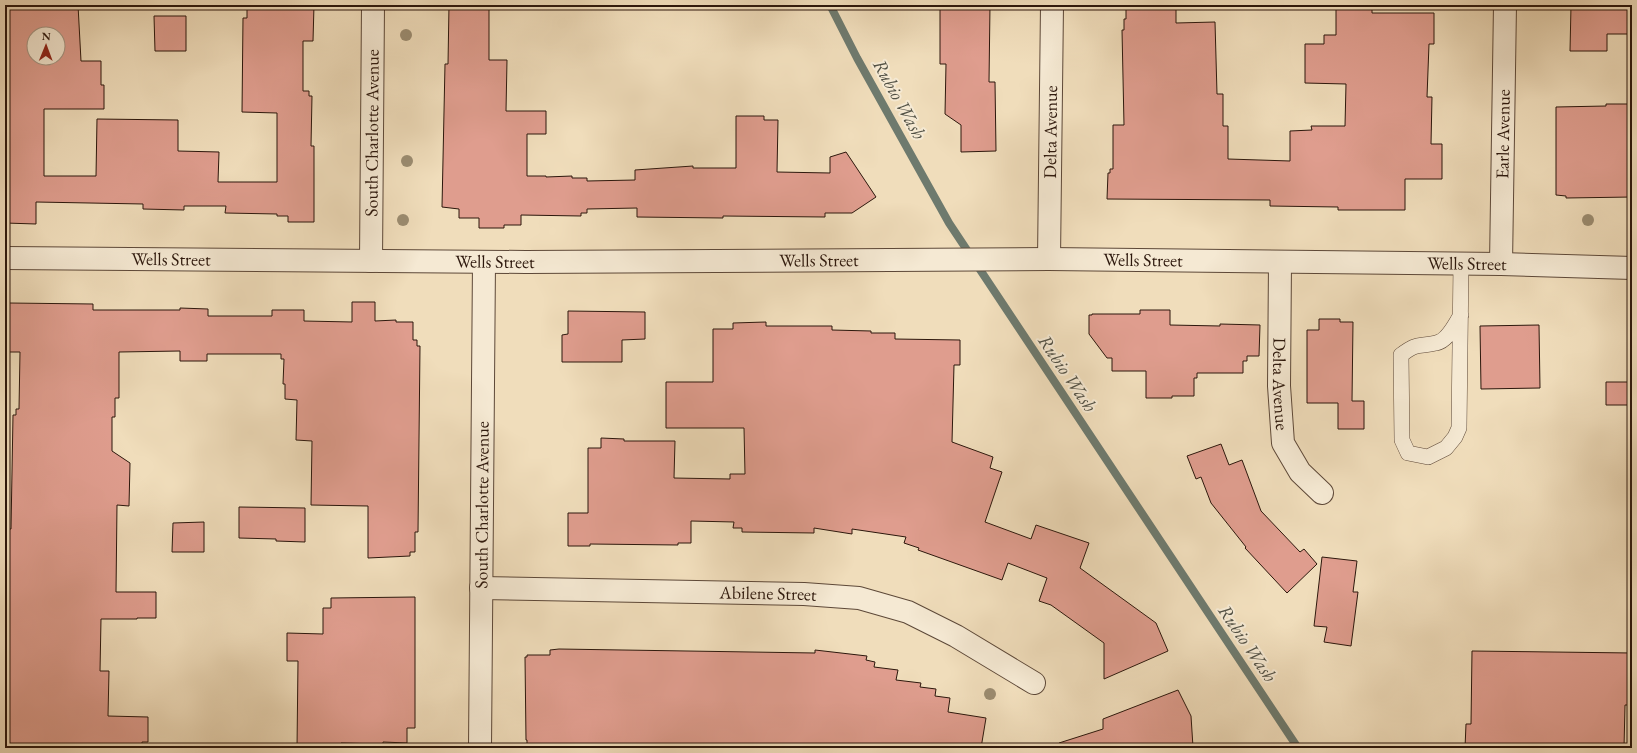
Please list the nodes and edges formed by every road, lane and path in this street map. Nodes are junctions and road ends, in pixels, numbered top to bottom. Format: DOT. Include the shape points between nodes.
graph roads {
  1 [pos="373,5"];
  2 [pos="1052,5"];
  3 [pos="1505,5"];
  4 [pos="5,258"];
  5 [pos="1049,259"];
  6 [pos="372,261"];
  7 [pos="484,262"];
  8 [pos="1280,262"];
  9 [pos="1461,264"];
  10 [pos="1501,264"];
  11 [pos="1632,268"];
  12 [pos="1461,315"];
  13 [pos="1322,493"];
  14 [pos="481,588"];
  15 [pos="1034,683"];
  16 [pos="480,748"];
  1 -- 6 [label="street, South Charlotte Avenue"];
  2 -- 5 [label="street, Delta Avenue"];
  3 -- 10 [label="street, Earle Avenue"];
  4 -- 6 [label="street, Wells Street"];
  5 -- 7 [label="street, Wells Street"];
  5 -- 8 [label="street, Wells Street"];
  6 -- 7 [label="street, Wells Street"];
  7 -- 14 [label="street, South Charlotte Avenue"];
  8 -- 9 [label="street, Wells Street"];
  8 -- 13 [label="street, Delta Avenue" via="1279,386 1283,443 1300,472"];
  9 -- 10 [label="street, Wells Street"];
  9 -- 12 [label="lane"];
  10 -- 11 [label="street, Wells Street"];
  12 -- 12 [label="lane" via="1450,333 1438,343 1412,346 1401,355 1402,440 1408,453 1428,457 1446,448 1459,428"];
  14 -- 15 [label="street, Abilene Street" via="804,594 859,598 908,612 956,636"];
  14 -- 16 [label="street, South Charlotte Avenue"];
}
